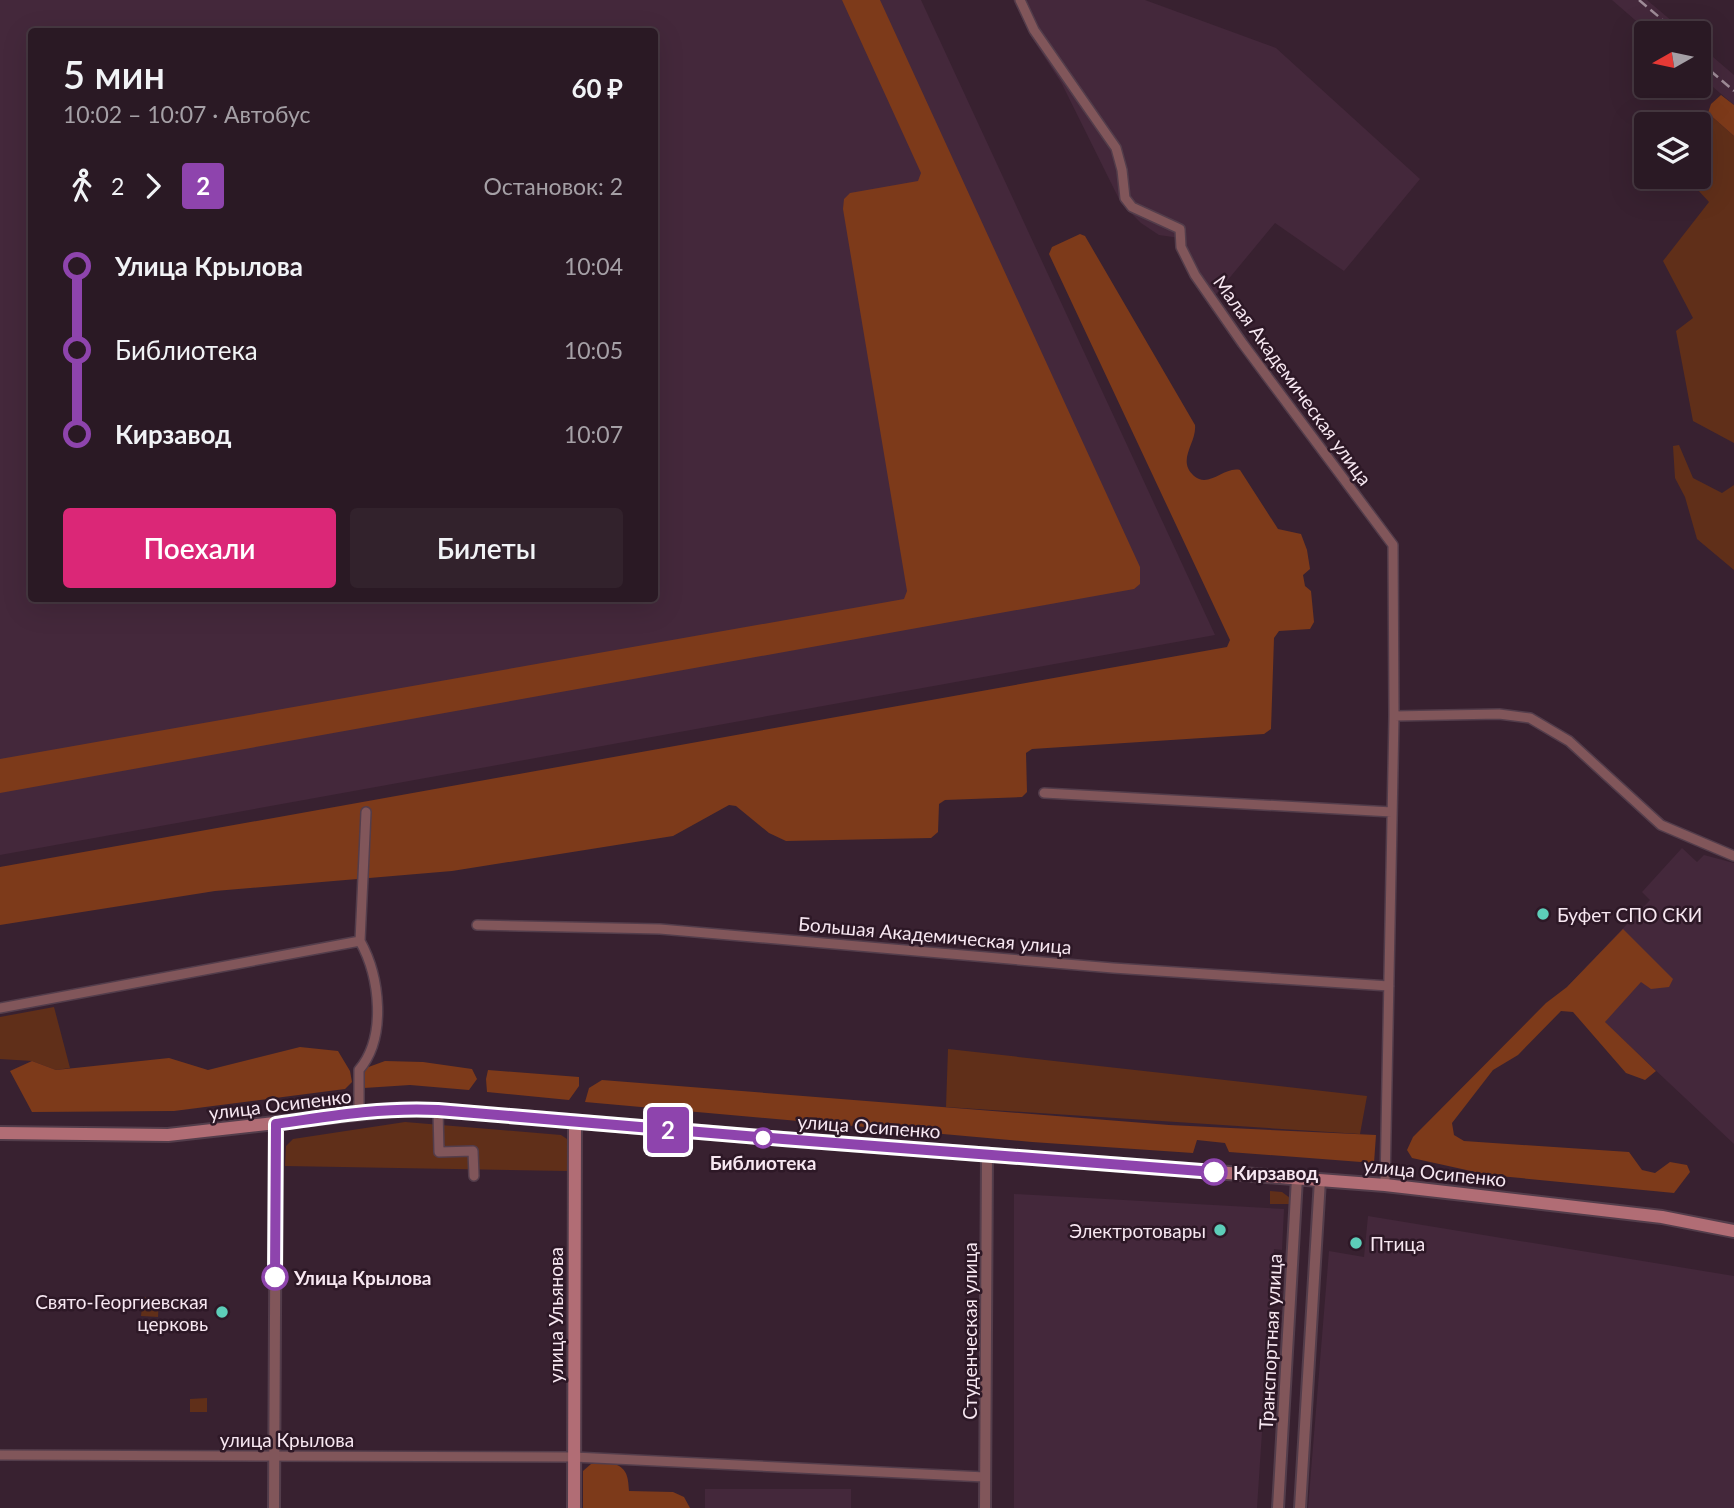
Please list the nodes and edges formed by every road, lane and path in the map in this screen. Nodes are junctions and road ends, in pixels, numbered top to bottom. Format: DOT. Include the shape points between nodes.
graph roads {
  1 [pos="1020,0"];
  2 [pos="1394,716"];
  3 [pos="1044,793"];
  4 [pos="366,812"];
  5 [pos="1392,812"];
  6 [pos="1734,856"];
  7 [pos="477,925"];
  8 [pos="360,941"];
  9 [pos="1389,986"];
  10 [pos="0,1008"];
  11 [pos="438,1110"];
  12 [pos="359,1113"];
  13 [pos="575,1122"];
  14 [pos="276,1124"];
  15 [pos="0,1133"];
  16 [pos="987,1153"];
  17 [pos="474,1176"];
  18 [pos="1297,1178"];
  19 [pos="1320,1180"];
  20 [pos="1385,1185"];
  21 [pos="1734,1231"];
  22 [pos="0,1455"];
  23 [pos="274,1456"];
  24 [pos="574,1457"];
  25 [pos="985,1477"];
  26 [pos="274,1508"];
  27 [pos="574,1508"];
  28 [pos="985,1508"];
  29 [pos="1278,1508"];
  30 [pos="1300,1508"];
  1 -- 2 [label="street, Малая Академическая улица" via="1034,30 1116,148 1125,198 1132,207 1180,229 1181,247 1195,275 1393,545"];
  2 -- 5 [label="street"];
  2 -- 6 [label="street" via="1499,714 1530,718 1569,741 1661,825"];
  3 -- 5 [label="street"];
  4 -- 8 [label="street"];
  5 -- 9 [label="street"];
  7 -- 9 [label="street, Большая Академическая улица" via="660,929 1099,967"];
  8 -- 10 [label="street"];
  8 -- 12 [label="street" via="370,958 378,1009 373,1043 359,1070"];
  9 -- 20 [label="street"];
  11 -- 12 [label="main road, улица Осипенко"];
  11 -- 13 [label="main road, улица Осипенко"];
  11 -- 17 [label="street" via="439,1152 473,1151"];
  12 -- 14 [label="main road, улица Осипенко"];
  13 -- 16 [label="main road, улица Осипенко"];
  13 -- 24 [label="main road, улица Ульянова"];
  14 -- 15 [label="main road, улица Осипенко" via="168,1135"];
  14 -- 23 [label="street"];
  16 -- 18 [label="main road, улица Осипенко"];
  16 -- 25 [label="street, Студенческая улица"];
  18 -- 19 [label="main road, улица Осипенко"];
  18 -- 29 [label="street, Транспортная улица"];
  19 -- 20 [label="main road, улица Осипенко"];
  19 -- 30 [label="street, Транспортная улица"];
  20 -- 21 [label="main road, улица Осипенко" via="1662,1217"];
  22 -- 23 [label="street, улица Крылова"];
  23 -- 24 [label="street, улица Крылова"];
  23 -- 26 [label="street"];
  24 -- 25 [label="street, улица Крылова"];
  24 -- 27 [label="main road, улица Ульянова"];
  25 -- 28 [label="street, Студенческая улица"];
}
